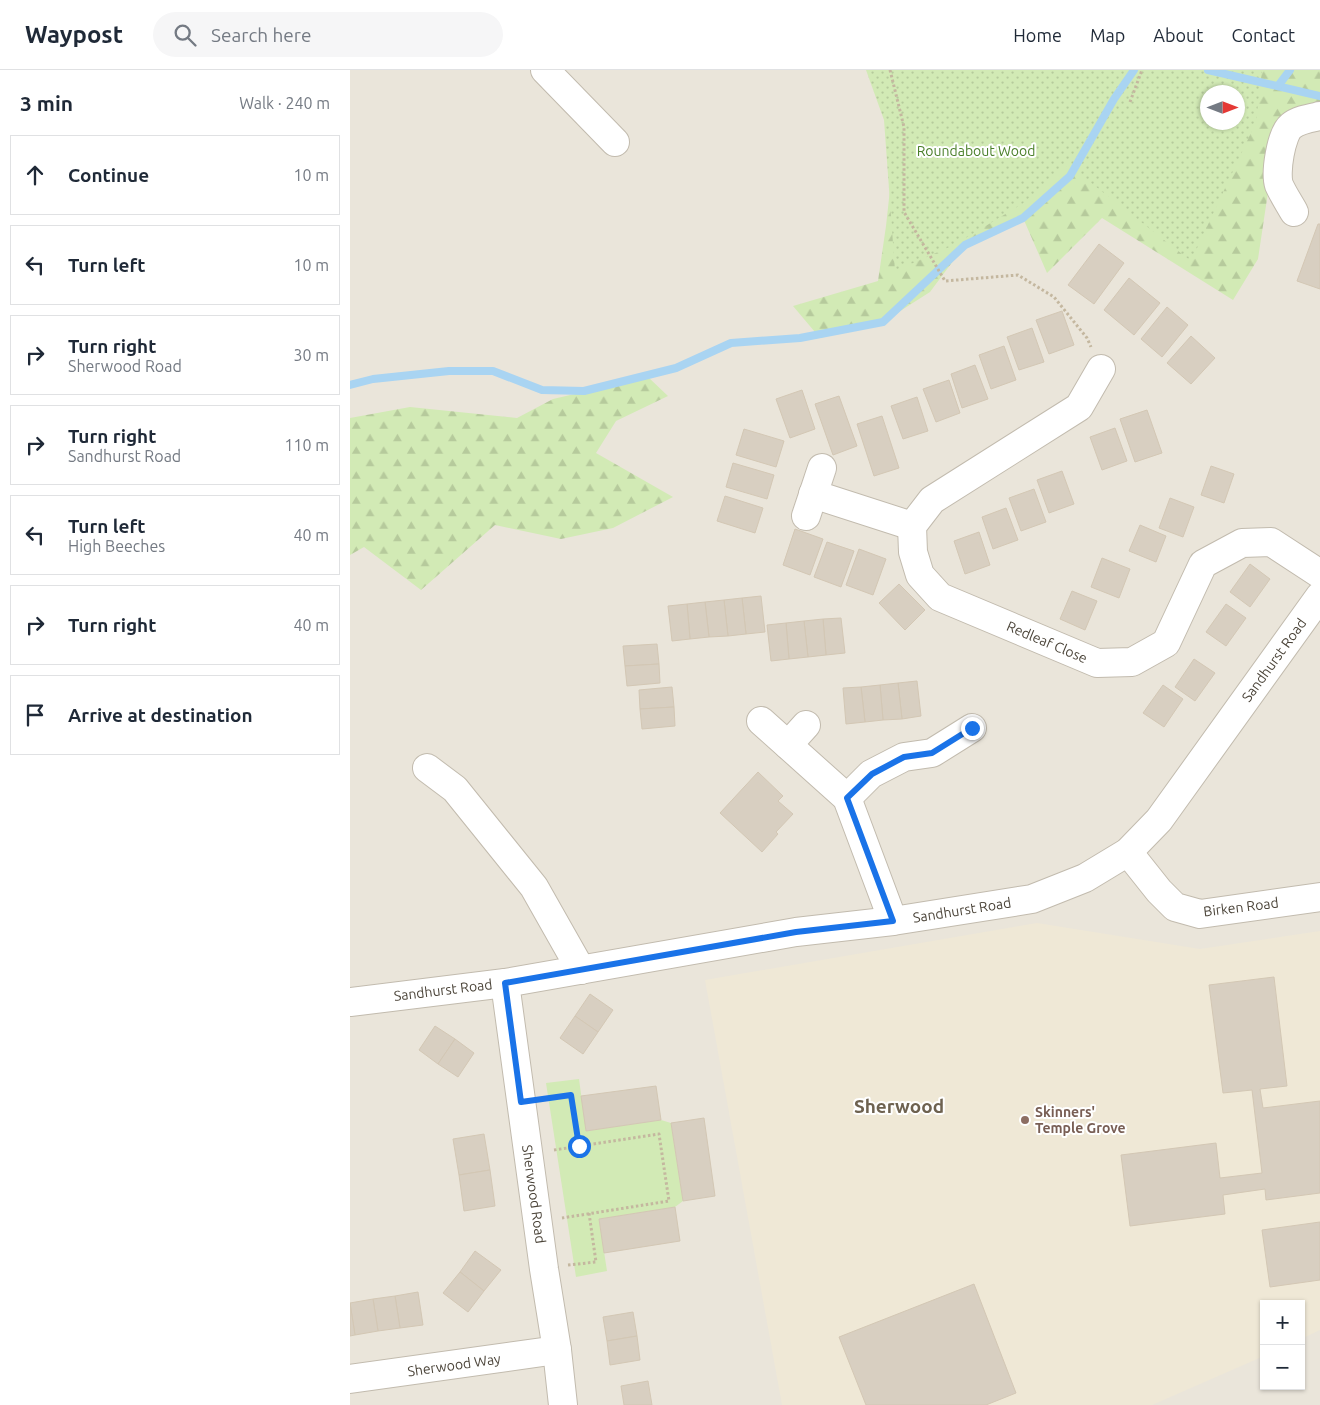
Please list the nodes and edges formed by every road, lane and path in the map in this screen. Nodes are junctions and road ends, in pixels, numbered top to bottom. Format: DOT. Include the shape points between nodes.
graph roads {
  1 [pos="545,70"];
  2 [pos="890,70"];
  3 [pos="1142,70"];
  4 [pos="1130,102"];
  5 [pos="1320,116"];
  6 [pos="615,142"];
  7 [pos="1294,212"];
  8 [pos="1101,370"];
  9 [pos="822,468"];
  10 [pos="912,526"];
  11 [pos="1320,574"];
  12 [pos="1320,596"];
  13 [pos="761,721"];
  14 [pos="806,725"];
  15 [pos="972,728"];
  16 [pos="788,745"];
  17 [pos="427,768"];
  18 [pos="847,798"];
  19 [pos="1128,852"];
  20 [pos="1320,897"];
  21 [pos="893,921"];
  22 [pos="581,970"];
  23 [pos="505,983"];
  24 [pos="350,1002"];
  25 [pos="521,1102"];
  26 [pos="579,1146"];
  27 [pos="529,1154"];
  28 [pos="589,1214"];
  29 [pos="538,1221"];
  30 [pos="544,1269"];
  31 [pos="558,1350"];
  32 [pos="350,1379"];
  33 [pos="563,1405"];
  1 -- 6 [label="street"];
  2 -- 8 [label="path" via="904,127 904,212 945,281 1018,275 1054,297 1087,338"];
  3 -- 4 [label="path"];
  5 -- 7 [label="street" via="1292,125 1283,138 1278,183"];
  8 -- 10 [label="street" via="1079,406 932,500"];
  9 -- 10 [label="street" via="810,505"];
  10 -- 11 [label="street, Redleaf Close" via="913,552 920,575 940,597 1097,663 1132,662 1166,643 1203,564 1242,543 1271,542"];
  12 -- 19 [label="street, Sandhurst Road" via="1159,820"];
  13 -- 16 [label="street"];
  14 -- 16 [label="street"];
  15 -- 18 [label="street" via="932,753 904,757 872,774"];
  16 -- 18 [label="street"];
  17 -- 22 [label="street" via="455,789 534,887"];
  18 -- 21 [label="street"];
  19 -- 20 [label="street, Birken Road" via="1175,907 1200,914"];
  19 -- 21 [label="street, Sandhurst Road" via="1085,878 1032,899"];
  21 -- 22 [label="street, Sandhurst Road" via="796,932"];
  22 -- 23 [label="street, Sandhurst Road"];
  23 -- 24 [label="street, Sandhurst Road"];
  23 -- 25 [label="street, Sherwood Road"];
  25 -- 26 [label="path" via="571,1095"];
  25 -- 27 [label="street, Sherwood Road"];
  26 -- 27 [label="path"];
  26 -- 28 [label="path" via="659,1134 662,1153 669,1201"];
  27 -- 29 [label="street, Sherwood Road"];
  28 -- 29 [label="path"];
  28 -- 30 [label="path" via="596,1262"];
  29 -- 30 [label="street, Sherwood Road"];
  30 -- 31 [label="street, Sherwood Road"];
  31 -- 32 [label="street, Sherwood Way"];
  31 -- 33 [label="street, Sherwood Road"];
}
